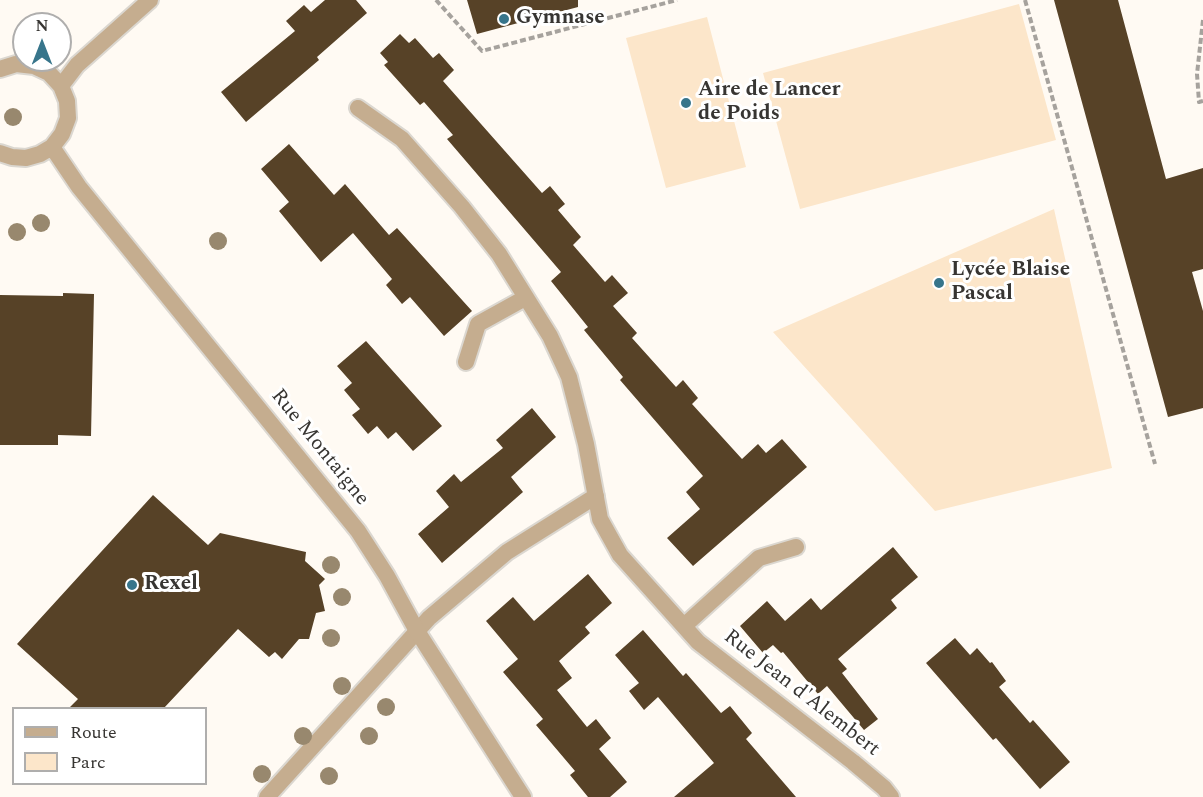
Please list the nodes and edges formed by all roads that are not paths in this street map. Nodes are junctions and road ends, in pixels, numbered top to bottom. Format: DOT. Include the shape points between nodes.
graph roads {
  1 [pos="150,0"];
  2 [pos="0,69"];
  3 [pos="61,86"];
  4 [pos="358,108"];
  5 [pos="52,147"];
  6 [pos="0,153"];
  7 [pos="525,298"];
  8 [pos="466,362"];
  9 [pos="596,496"];
  10 [pos="796,547"];
  11 [pos="684,626"];
  12 [pos="417,631"];
  13 [pos="267,797"];
  14 [pos="523,797"];
  15 [pos="891,797"];
  1 -- 3 [label="street" via="77,65"];
  2 -- 3 [label="street" via="16,64 34,66 49,73"];
  3 -- 5 [label="street" via="68,118"];
  4 -- 7 [label="street, Rue Jean d'Alembert" via="402,139 462,207 499,254"];
  5 -- 6 [label="street" via="26,158"];
  5 -- 12 [label="street, Rue Montaigne" via="79,187 358,531"];
  7 -- 8 [label="street" via="478,324"];
  7 -- 9 [label="street, Rue Jean d'Alembert" via="550,336 569,377"];
  9 -- 11 [label="street, Rue Jean d'Alembert" via="600,519 620,555"];
  9 -- 12 [label="street" via="507,552"];
  10 -- 11 [label="street" via="759,558"];
  11 -- 15 [label="street, Rue Jean d'Alembert" via="698,642 853,762"];
  12 -- 13 [label="street"];
  12 -- 14 [label="street, Rue Montaigne"];
}
